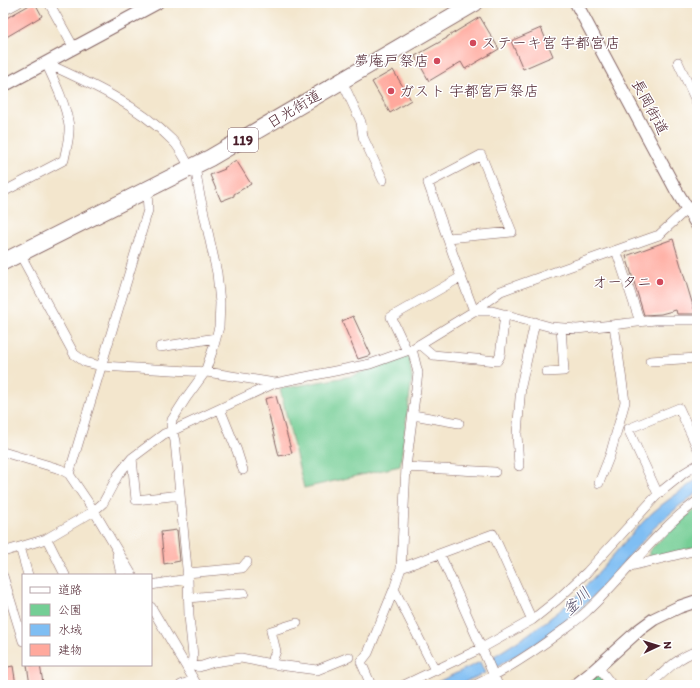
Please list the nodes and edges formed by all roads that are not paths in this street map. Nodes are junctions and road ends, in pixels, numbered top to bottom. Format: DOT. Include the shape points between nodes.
graph roads {
  1 [pos="18,3"];
  2 [pos="49,3"];
  3 [pos="157,3"];
  4 [pos="475,3"];
  5 [pos="576,3"];
  6 [pos="3,11"];
  7 [pos="74,48"];
  8 [pos="678,62"];
  9 [pos="46,63"];
  10 [pos="342,81"];
  11 [pos="3,86"];
  12 [pos="697,103"];
  13 [pos="193,167"];
  14 [pos="383,180"];
  15 [pos="147,190"];
  16 [pos="3,192"];
  17 [pos="692,207"];
  18 [pos="697,225"];
  19 [pos="448,238"];
  20 [pos="616,250"];
  21 [pos="20,254"];
  22 [pos="3,262"];
  23 [pos="462,277"];
  24 [pos="474,311"];
  25 [pos="505,314"];
  26 [pos="697,320"];
  27 [pos="535,322"];
  28 [pos="640,322"];
  29 [pos="614,325"];
  30 [pos="561,328"];
  31 [pos="216,338"];
  32 [pos="160,347"];
  33 [pos="413,348"];
  34 [pos="697,358"];
  35 [pos="650,361"];
  36 [pos="101,366"];
  37 [pos="205,372"];
  38 [pos="546,372"];
  39 [pos="276,383"];
  40 [pos="220,409"];
  41 [pos="413,415"];
  42 [pos="459,423"];
  43 [pos="172,431"];
  44 [pos="697,447"];
  45 [pos="3,452"];
  46 [pos="132,458"];
  47 [pos="697,465"];
  48 [pos="520,466"];
  49 [pos="406,467"];
  50 [pos="243,470"];
  51 [pos="495,472"];
  52 [pos="69,474"];
  53 [pos="599,483"];
  54 [pos="658,494"];
  55 [pos="180,495"];
  56 [pos="697,501"];
  57 [pos="94,511"];
  58 [pos="47,539"];
  59 [pos="20,547"];
  60 [pos="116,548"];
  61 [pos="697,550"];
  62 [pos="3,552"];
  63 [pos="440,554"];
  64 [pos="247,562"];
  65 [pos="631,566"];
  66 [pos="401,568"];
  67 [pos="28,574"];
  68 [pos="64,574"];
  69 [pos="121,574"];
  70 [pos="131,574"];
  71 [pos="3,576"];
  72 [pos="188,576"];
  73 [pos="152,585"];
  74 [pos="394,589"];
  75 [pos="244,593"];
  76 [pos="188,598"];
  77 [pos="697,601"];
  78 [pos="152,609"];
  79 [pos="532,620"];
  80 [pos="298,623"];
  81 [pos="22,638"];
  82 [pos="483,650"];
  83 [pos="697,651"];
  84 [pos="349,657"];
  85 [pos="271,664"];
  86 [pos="189,666"];
  87 [pos="598,667"];
  88 [pos="435,670"];
  89 [pos="494,674"];
  90 [pos="196,682"];
  91 [pos="181,685"];
  92 [pos="371,685"];
  93 [pos="404,685"];
  94 [pos="475,685"];
  95 [pos="498,685"];
  96 [pos="576,685"];
  97 [pos="612,685"];
  98 [pos="650,685"];
  1 -- 6 [label="street"];
  2 -- 7 [label="street"];
  3 -- 7 [label="street"];
  4 -- 10 [label="highway, 日光街道 / 119"];
  5 -- 17 [label="street, 長岡街道"];
  7 -- 9 [label="street"];
  8 -- 12 [label="street"];
  9 -- 11 [label="street"];
  9 -- 13 [label="street" via="105,91 151,121 174,141"];
  9 -- 16 [label="street" via="59,92 69,126 64,160"];
  10 -- 13 [label="highway, 日光街道 / 119"];
  10 -- 14 [label="street" via="361,122 363,137"];
  13 -- 15 [label="highway, 日光街道 / 119"];
  13 -- 31 [label="street" via="218,273 220,303"];
  15 -- 21 [label="highway, 日光街道 / 119"];
  15 -- 36 [label="street" via="148,210"];
  17 -- 18 [label="street, 長岡街道"];
  17 -- 20 [label="street" via="659,235"];
  19 -- 19 [label="street" via="428,183 481,155 512,232"];
  19 -- 23 [label="street"];
  20 -- 24 [label="street" via="501,292"];
  20 -- 28 [label="street"];
  21 -- 22 [label="highway, 日光街道 / 119"];
  21 -- 36 [label="street" via="74,354 85,362"];
  23 -- 24 [label="street"];
  23 -- 33 [label="street" via="391,316"];
  24 -- 25 [label="street"];
  24 -- 33 [label="street"];
  25 -- 27 [label="street"];
  25 -- 33 [label="street" via="500,356 497,360 433,355"];
  26 -- 28 [label="street"];
  27 -- 30 [label="street"];
  27 -- 48 [label="street" via="521,386 517,434"];
  28 -- 29 [label="street"];
  29 -- 30 [label="street"];
  29 -- 53 [label="street" via="625,402"];
  30 -- 38 [label="street" via="564,371"];
  31 -- 32 [label="street"];
  31 -- 37 [label="street"];
  33 -- 39 [label="street" via="370,364"];
  33 -- 41 [label="street" via="418,373"];
  34 -- 35 [label="street"];
  36 -- 37 [label="street"];
  36 -- 52 [label="street"];
  37 -- 39 [label="street"];
  37 -- 43 [label="street" via="175,413"];
  39 -- 40 [label="street"];
  40 -- 43 [label="street"];
  40 -- 50 [label="street"];
  41 -- 42 [label="street"];
  41 -- 49 [label="street"];
  43 -- 46 [label="street"];
  43 -- 55 [label="street"];
  44 -- 54 [label="street" via="679,408 628,429"];
  45 -- 52 [label="street"];
  46 -- 55 [label="street" via="136,500"];
  46 -- 57 [label="street" via="118,475 103,503"];
  47 -- 54 [label="street"];
  49 -- 51 [label="street"];
  49 -- 66 [label="street"];
  52 -- 57 [label="street"];
  54 -- 79 [label="street" via="587,572"];
  55 -- 72 [label="street"];
  56 -- 65 [label="street" via="652,541"];
  57 -- 58 [label="street"];
  57 -- 60 [label="street"];
  58 -- 59 [label="street"];
  58 -- 68 [label="street"];
  59 -- 62 [label="street"];
  59 -- 67 [label="street"];
  60 -- 69 [label="street"];
  60 -- 70 [label="street"];
  61 -- 65 [label="street"];
  63 -- 66 [label="street"];
  63 -- 79 [label="street" via="493,534"];
  63 -- 82 [label="street"];
  64 -- 72 [label="street" via="242,568"];
  65 -- 89 [label="street" via="586,612 539,649"];
  66 -- 74 [label="street"];
  71 -- 81 [label="street"];
  72 -- 73 [label="street"];
  72 -- 76 [label="street"];
  74 -- 88 [label="street"];
  74 -- 92 [label="street" via="368,653 361,662"];
  75 -- 76 [label="street"];
  76 -- 86 [label="street" via="193,656"];
  77 -- 87 [label="street" via="654,619"];
  78 -- 86 [label="street"];
  79 -- 82 [label="street"];
  80 -- 85 [label="street" via="271,631 276,651"];
  82 -- 88 [label="street"];
  82 -- 89 [label="street"];
  83 -- 98 [label="street" via="674,663"];
  84 -- 85 [label="street" via="317,670"];
  85 -- 86 [label="street" via="241,658 214,662 198,668"];
  86 -- 90 [label="street"];
  87 -- 96 [label="street"];
  87 -- 97 [label="street"];
  88 -- 93 [label="street"];
  89 -- 94 [label="street"];
  89 -- 95 [label="street"];
  90 -- 91 [label="street"];
}
